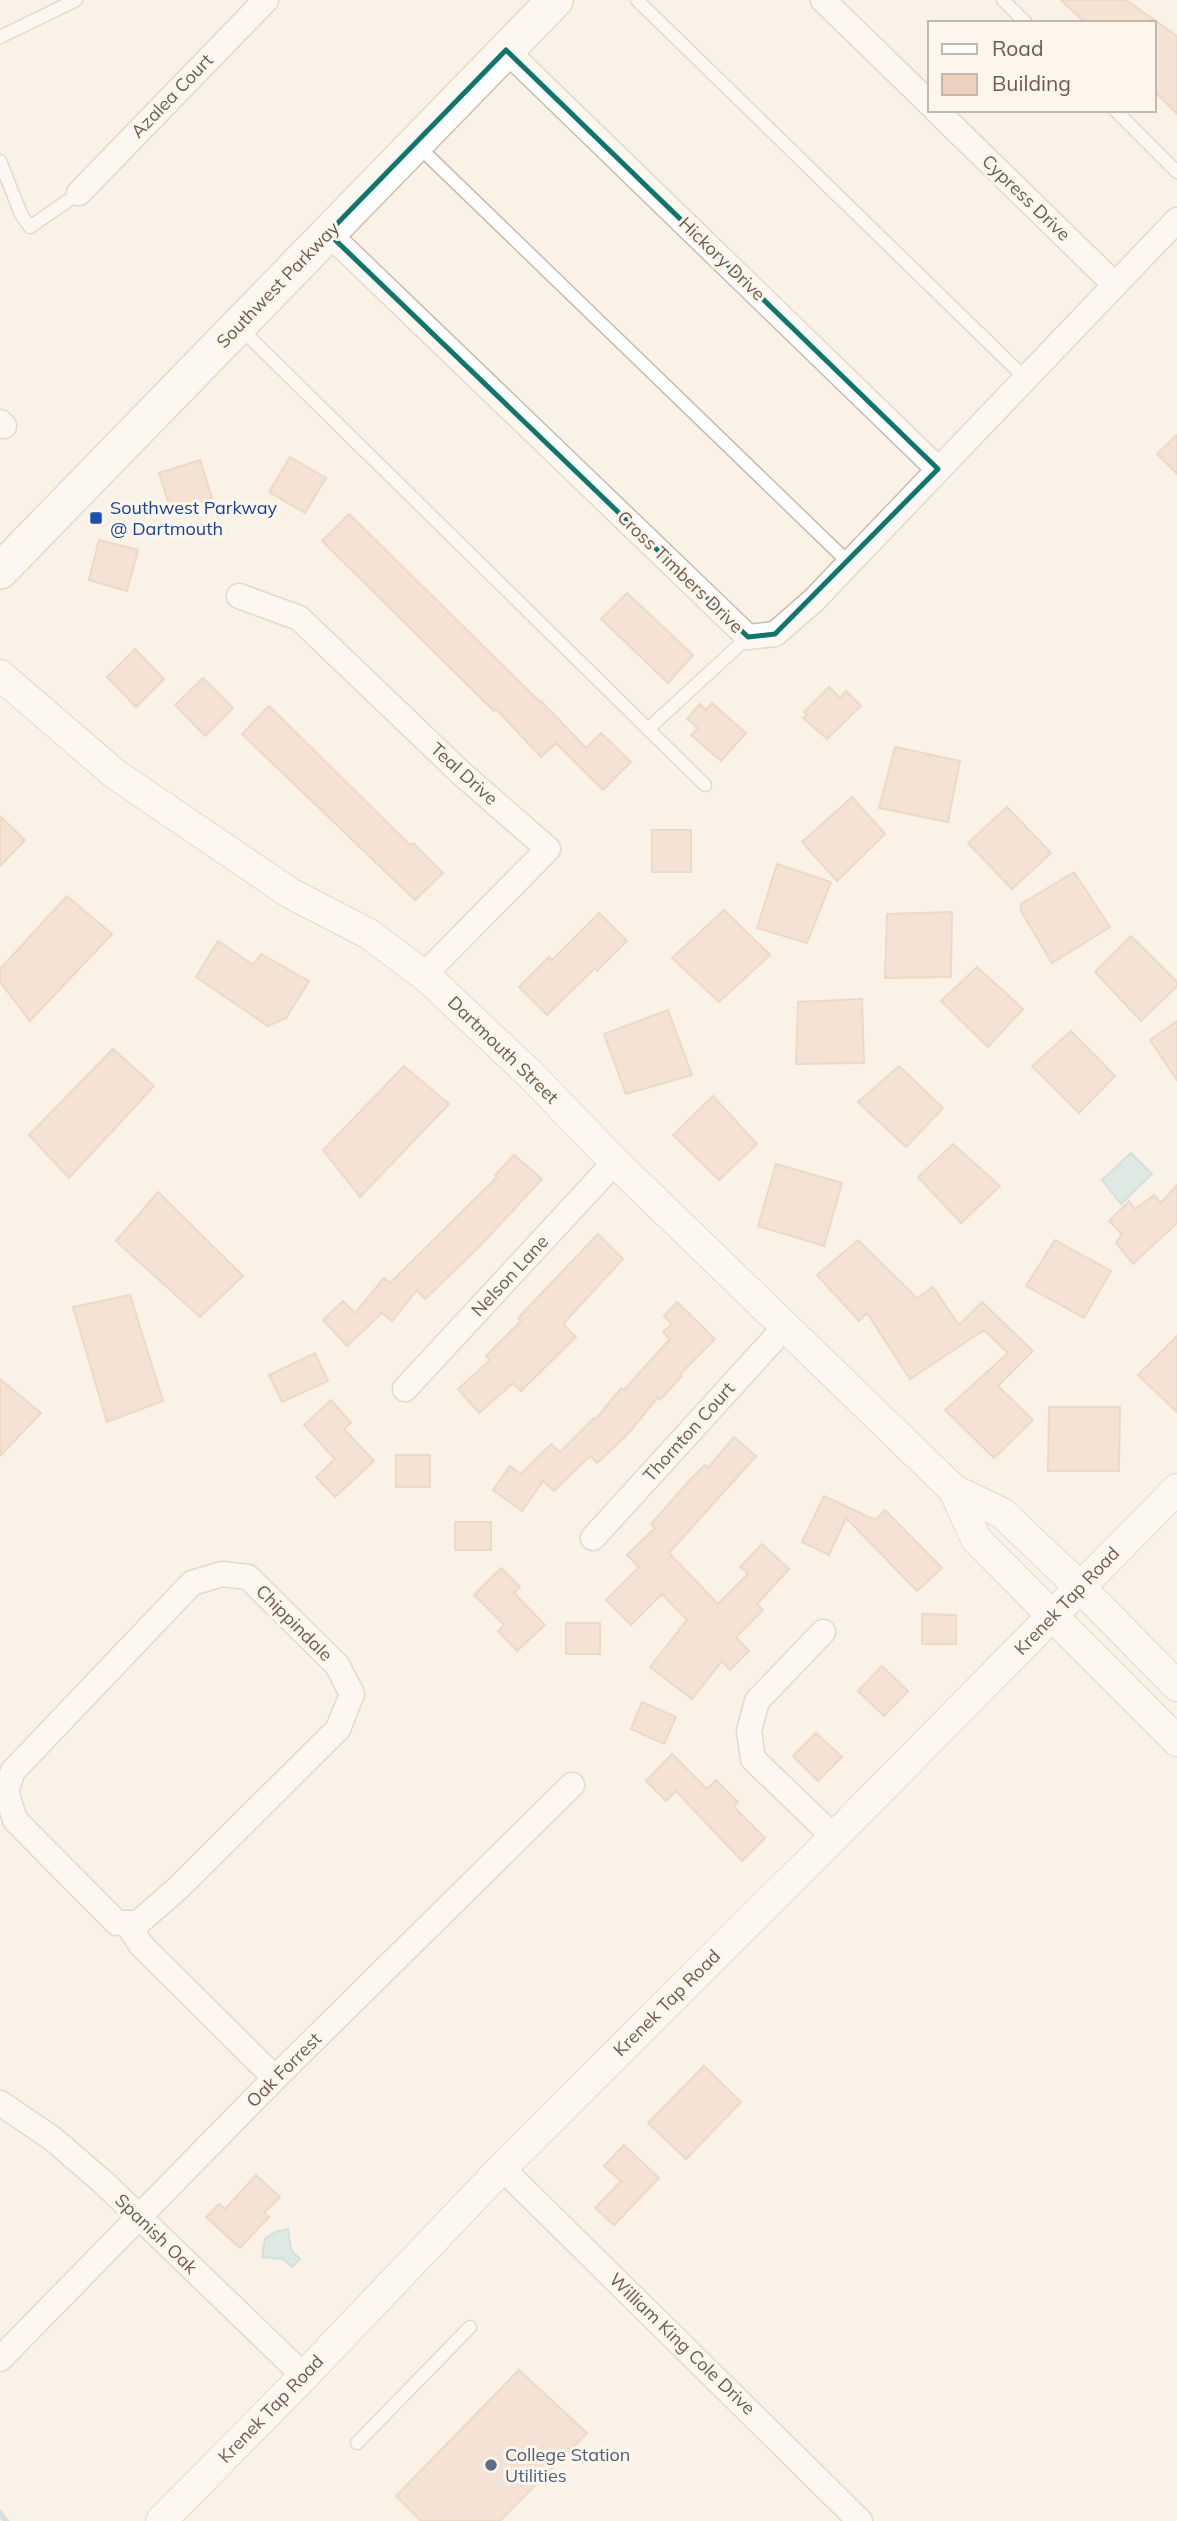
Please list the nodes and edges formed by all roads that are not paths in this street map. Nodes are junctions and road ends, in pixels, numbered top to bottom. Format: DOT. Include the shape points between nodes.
graph roads {
  1 [pos="76,0"];
  2 [pos="266,0"];
  3 [pos="555,0"];
  4 [pos="637,0"];
  5 [pos="823,0"];
  6 [pos="1003,0"];
  7 [pos="1024,21"];
  8 [pos="0,37"];
  9 [pos="506,50"];
  10 [pos="928,102"];
  11 [pos="938,112"];
  12 [pos="1117,112"];
  13 [pos="415,144"];
  14 [pos="0,161"];
  15 [pos="1177,172"];
  16 [pos="79,193"];
  17 [pos="1177,220"];
  18 [pos="328,233"];
  19 [pos="1115,285"];
  20 [pos="239,326"];
  21 [pos="1025,378"];
  22 [pos="938,469"];
  23 [pos="849,563"];
  24 [pos="0,570"];
  25 [pos="239,596"];
  26 [pos="748,637"];
  27 [pos="0,675"];
  28 [pos="648,729"];
  29 [pos="705,785"];
  30 [pos="424,975"];
  31 [pos="615,1163"];
  32 [pos="785,1327"];
  33 [pos="405,1389"];
  34 [pos="1177,1489"];
  35 [pos="954,1490"];
  36 [pos="593,1538"];
  37 [pos="1080,1588"];
  38 [pos="1052,1616"];
  39 [pos="823,1632"];
  40 [pos="1177,1686"];
  41 [pos="1177,1741"];
  42 [pos="572,1785"];
  43 [pos="834,1837"];
  44 [pos="127,1923"];
  45 [pos="275,2078"];
  46 [pos="0,2103"];
  47 [pos="502,2168"];
  48 [pos="137,2217"];
  49 [pos="470,2327"];
  50 [pos="0,2359"];
  51 [pos="304,2376"];
  52 [pos="357,2443"];
  53 [pos="161,2521"];
  54 [pos="860,2521"];
  1 -- 8 [label="lane"];
  2 -- 16 [label="street, Azalea Court"];
  3 -- 9 [label="main road, Southwest Parkway"];
  4 -- 21 [label="lane"];
  5 -- 10 [label="street"];
  6 -- 7 [label="lane"];
  9 -- 13 [label="main road, Southwest Parkway"];
  9 -- 22 [label="street, Hickory Drive"];
  11 -- 19 [label="street, Cypress Drive"];
  12 -- 15 [label="lane"];
  13 -- 18 [label="main road, Southwest Parkway"];
  13 -- 23 [label="lane"];
  14 -- 16 [label="lane" via="30,227"];
  17 -- 19 [label="street, Cross Timbers Drive"];
  18 -- 20 [label="main road, Southwest Parkway"];
  18 -- 26 [label="street, Cross Timbers Drive"];
  19 -- 21 [label="street, Cross Timbers Drive"];
  20 -- 24 [label="main road, Southwest Parkway"];
  20 -- 28 [label="lane"];
  21 -- 22 [label="street, Cross Timbers Drive"];
  22 -- 23 [label="street, Cross Timbers Drive"];
  23 -- 26 [label="street, Cross Timbers Drive" via="775,634"];
  25 -- 30 [label="street, Teal Drive" via="299,618 548,849"];
  26 -- 28 [label="lane"];
  27 -- 30 [label="street, Dartmouth Street" via="121,779 290,893 369,934"];
  28 -- 29 [label="lane"];
  30 -- 31 [label="street, Dartmouth Street" via="531,1075"];
  31 -- 32 [label="street, Dartmouth Street"];
  31 -- 33 [label="street, Nelson Lane"];
  32 -- 35 [label="street, Dartmouth Street"];
  32 -- 36 [label="street, Thornton Court"];
  34 -- 37 [label="street, Krenek Tap Road"];
  35 -- 37 [label="street, Dartmouth Street" via="1002,1513"];
  35 -- 38 [label="street, Dartmouth Street" via="976,1539"];
  37 -- 38 [label="street, Krenek Tap Road"];
  37 -- 40 [label="street, Dartmouth Street"];
  38 -- 41 [label="street, Dartmouth Street"];
  38 -- 43 [label="street, Krenek Tap Road"];
  39 -- 43 [label="street" via="757,1701 749,1731 753,1759"];
  42 -- 45 [label="street, Oak Forrest"];
  43 -- 47 [label="street, Krenek Tap Road"];
  44 -- 44 [label="street, Chippindale" via="138,1923 177,1889 338,1729 352,1694 337,1665 248,1577 222,1574 192,1583 13,1771 9,1781 6,1791 15,1821 117,1923"];
  44 -- 45 [label="street, Chippindale" via="141,1945"];
  45 -- 48 [label="street, Oak Forrest"];
  46 -- 48 [label="street, Spanish Oak" via="52,2139"];
  47 -- 51 [label="street, Krenek Tap Road"];
  47 -- 54 [label="street, William King Cole Drive"];
  48 -- 50 [label="street, Oak Forrest"];
  48 -- 51 [label="street, Spanish Oak"];
  49 -- 52 [label="lane"];
  51 -- 53 [label="street, Krenek Tap Road"];
}
